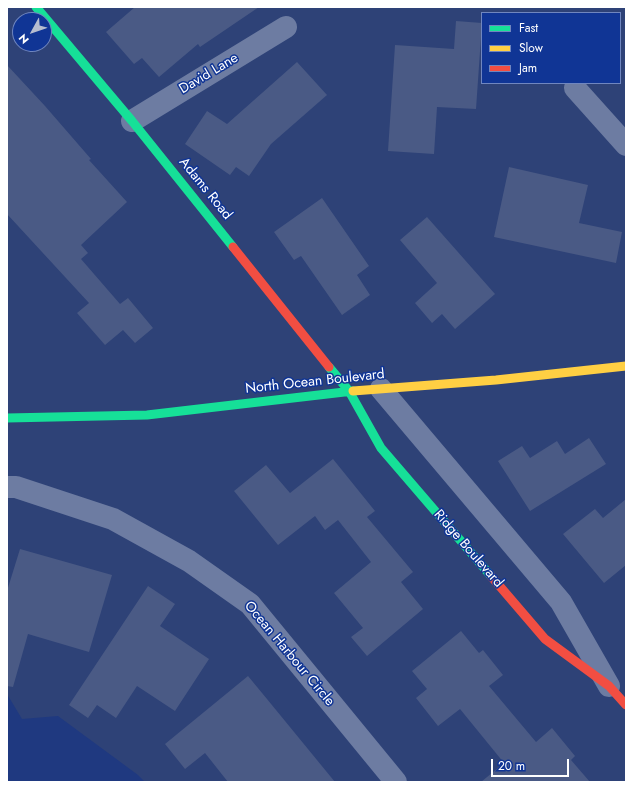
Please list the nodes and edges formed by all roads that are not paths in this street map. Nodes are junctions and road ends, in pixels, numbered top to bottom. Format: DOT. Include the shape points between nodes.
graph roads {
  1 [pos="36,7"];
  2 [pos="286,27"];
  3 [pos="575,88"];
  4 [pos="132,120"];
  5 [pos="626,145"];
  6 [pos="626,366"];
  7 [pos="381,389"];
  8 [pos="349,391"];
  9 [pos="7,418"];
  10 [pos="7,487"];
  11 [pos="609,686"];
  12 [pos="626,705"];
  13 [pos="396,782"];
  1 -- 4 [label="street, Adams Road"];
  2 -- 4 [label="street, David Lane"];
  3 -- 5 [label="street"];
  4 -- 8 [label="street, Adams Road"];
  6 -- 7 [label="street, North Ocean Boulevard"];
  7 -- 8 [label="street, North Ocean Boulevard"];
  7 -- 11 [label="street, Ridge Boulevard" via="561,602"];
  8 -- 9 [label="street, North Ocean Boulevard" via="147,415"];
  8 -- 11 [label="street, Ridge Boulevard" via="381,448 545,639"];
  10 -- 13 [label="street, Ocean Harbour Circle" via="16,487 112,519 189,561 250,604"];
  11 -- 12 [label="street, Ridge Boulevard"];
}
